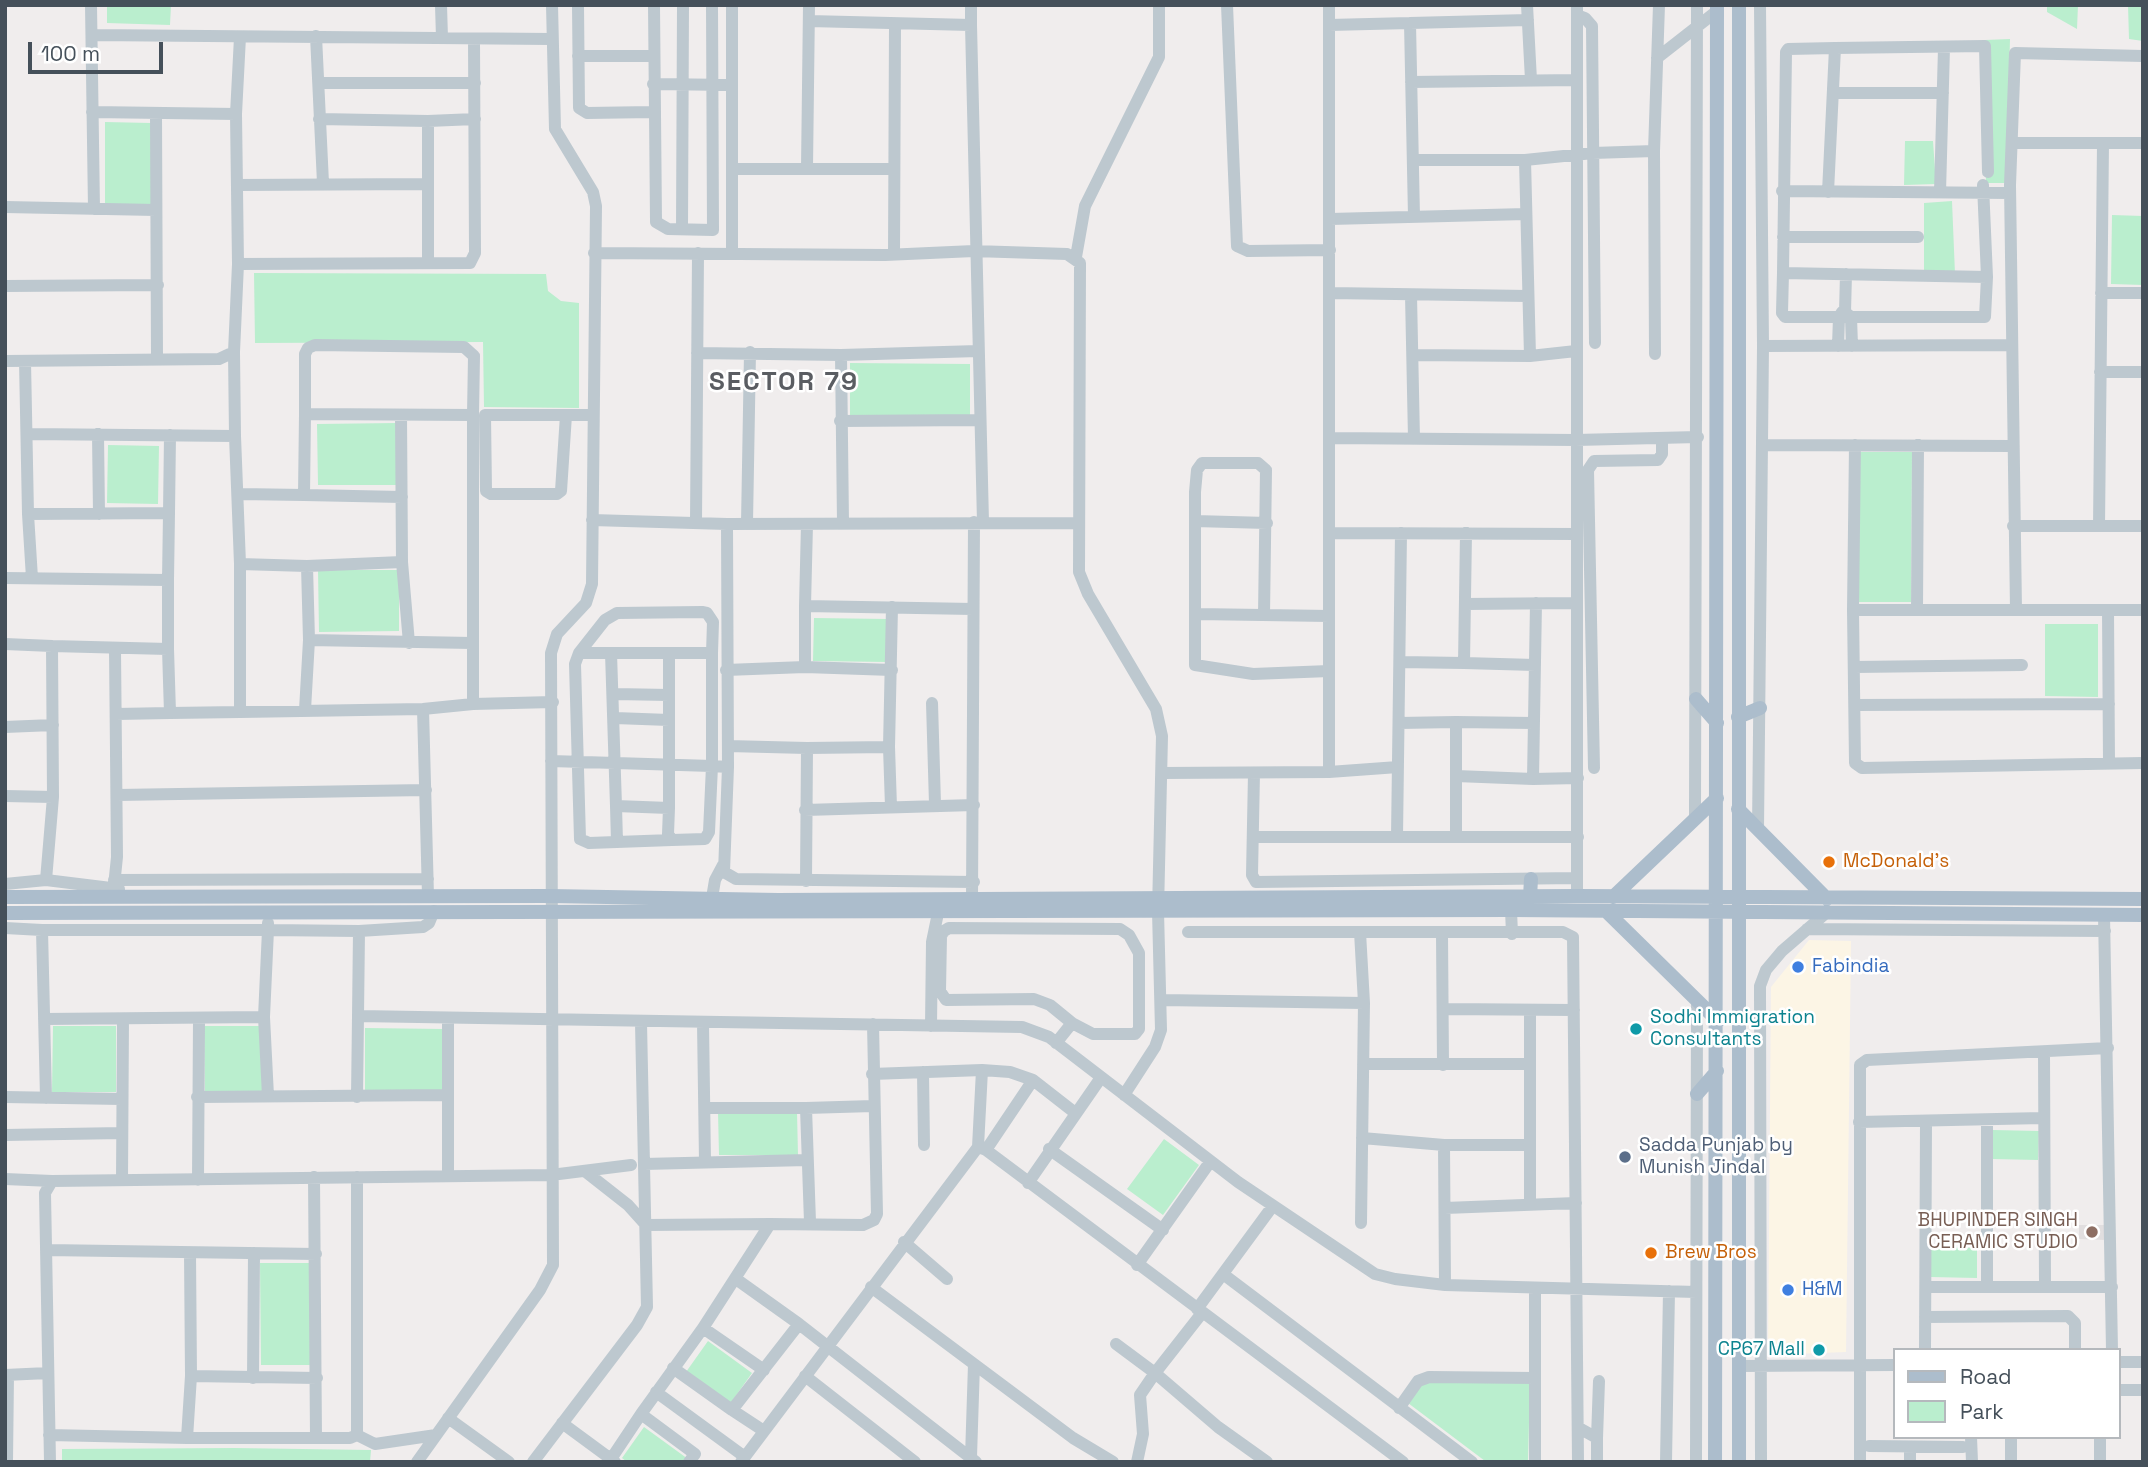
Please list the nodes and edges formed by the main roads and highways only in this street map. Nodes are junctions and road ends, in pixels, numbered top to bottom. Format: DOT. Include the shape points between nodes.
graph roads {
  1 [pos="1740,5"];
  2 [pos="1717,8"];
  3 [pos="1696,699"];
  4 [pos="1760,708"];
  5 [pos="1738,717"];
  6 [pos="1717,723"];
  7 [pos="1717,798"];
  8 [pos="1738,809"];
  9 [pos="1531,879"];
  10 [pos="6,896"];
  11 [pos="1530,897"];
  12 [pos="1613,898"];
  13 [pos="1737,898"];
  14 [pos="2143,899"];
  15 [pos="550,904"];
  16 [pos="1159,905"];
  17 [pos="1717,906"];
  18 [pos="1827,906"];
  19 [pos="8,912"];
  20 [pos="1607,912"];
  21 [pos="1738,914"];
  22 [pos="2143,915"];
  23 [pos="1718,1021"];
  24 [pos="1717,1071"];
  25 [pos="1697,1094"];
  26 [pos="1715,1462"];
  27 [pos="1739,1462"];
  1 -- 5 [label="main road"];
  2 -- 6 [label="main road"];
  3 -- 6 [label="main road"];
  4 -- 5 [label="main road"];
  5 -- 8 [label="main road"];
  6 -- 7 [label="main road"];
  7 -- 12 [label="main road"];
  7 -- 17 [label="main road"];
  8 -- 13 [label="main road"];
  8 -- 18 [label="main road"];
  9 -- 11 [label="main road"];
  10 -- 15 [label="main road" via="428,896"];
  11 -- 12 [label="main road"];
  11 -- 16 [label="main road" via="1305,890"];
  12 -- 17 [label="main road"];
  13 -- 17 [label="main road"];
  13 -- 18 [label="main road"];
  13 -- 21 [label="main road"];
  14 -- 18 [label="main road"];
  15 -- 16 [label="main road" via="712,898 972,898"];
  15 -- 16 [label="main road" via="938,913"];
  15 -- 19 [label="main road" via="434,911"];
  16 -- 20 [label="main road" via="1243,910"];
  17 -- 20 [label="main road"];
  17 -- 21 [label="main road"];
  17 -- 23 [label="main road"];
  18 -- 21 [label="main road"];
  18 -- 22 [label="main road"];
  20 -- 23 [label="main road"];
  21 -- 27 [label="main road"];
  23 -- 24 [label="main road"];
  24 -- 25 [label="main road"];
  24 -- 26 [label="main road"];
}
